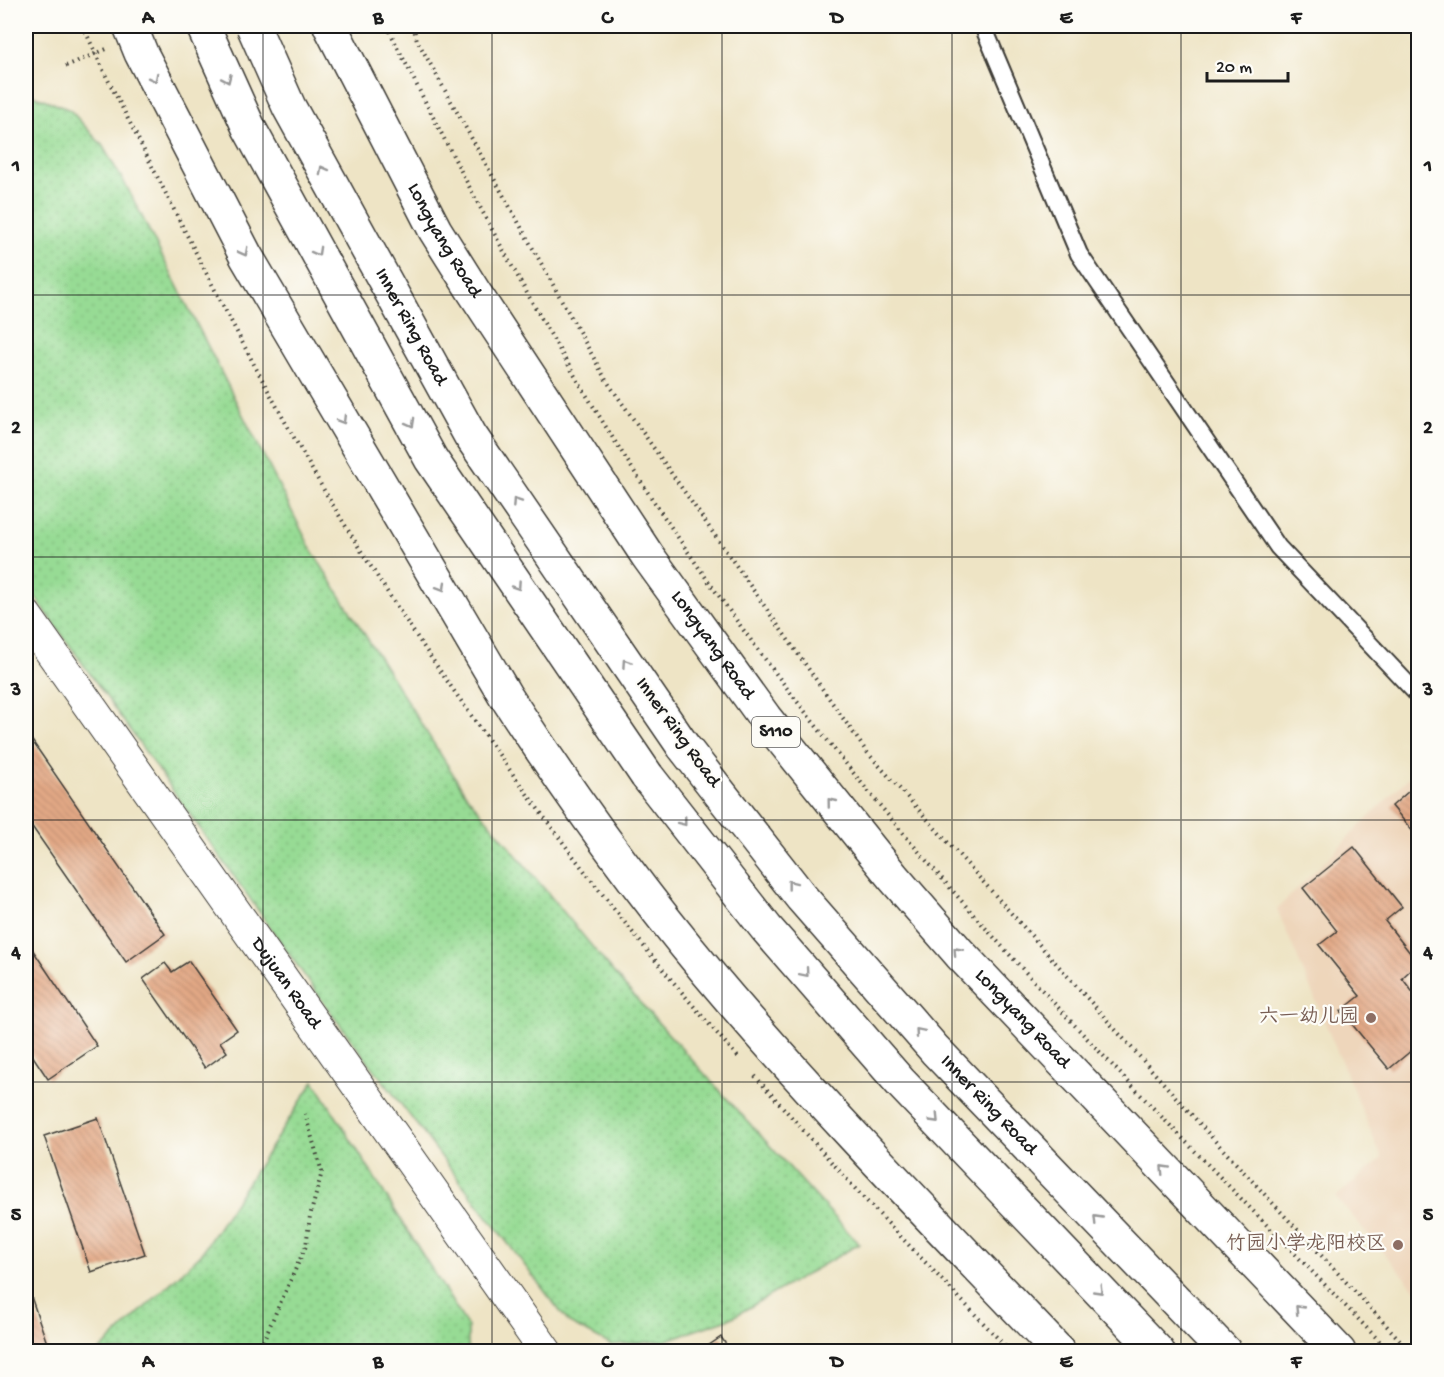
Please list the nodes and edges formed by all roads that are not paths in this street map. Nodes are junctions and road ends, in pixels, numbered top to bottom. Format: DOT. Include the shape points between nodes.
graph roads {
  1 [pos="130,26"];
  2 [pos="203,26"];
  3 [pos="253,26"];
  4 [pos="330,26"];
  5 [pos="983,26"];
  6 [pos="26,616"];
  7 [pos="1419,695"];
  8 [pos="1121,1244"];
  9 [pos="546,1352"];
  10 [pos="1059,1352"];
  11 [pos="1158,1352"];
  12 [pos="1225,1352"];
  13 [pos="1242,1352"];
  14 [pos="1339,1352"];
  1 -- 10 [label="main road, one-way" via="246,256 505,695 601,837 730,1000"];
  2 -- 11 [label="main road, one-way, bridge" via="249,128 431,459 647,776 766,928 901,1083"];
  8 -- 3 [label="main road, Inner Ring Road, one-way, bridge" via="935,1050 802,898 683,746 470,435 289,107"];
  14 -- 4 [label="main road, Longyang Road / S110, one-way" via="960,954 765,718 647,555 468,284 435,230"];
  5 -- 7 [label="lane" via="1079,254 1278,547"];
  6 -- 9 [label="street, Dujuan Road"];
  8 -- 12 [label="main road, Inner Ring Road"];
  8 -- 13 [label="main road"];
}
